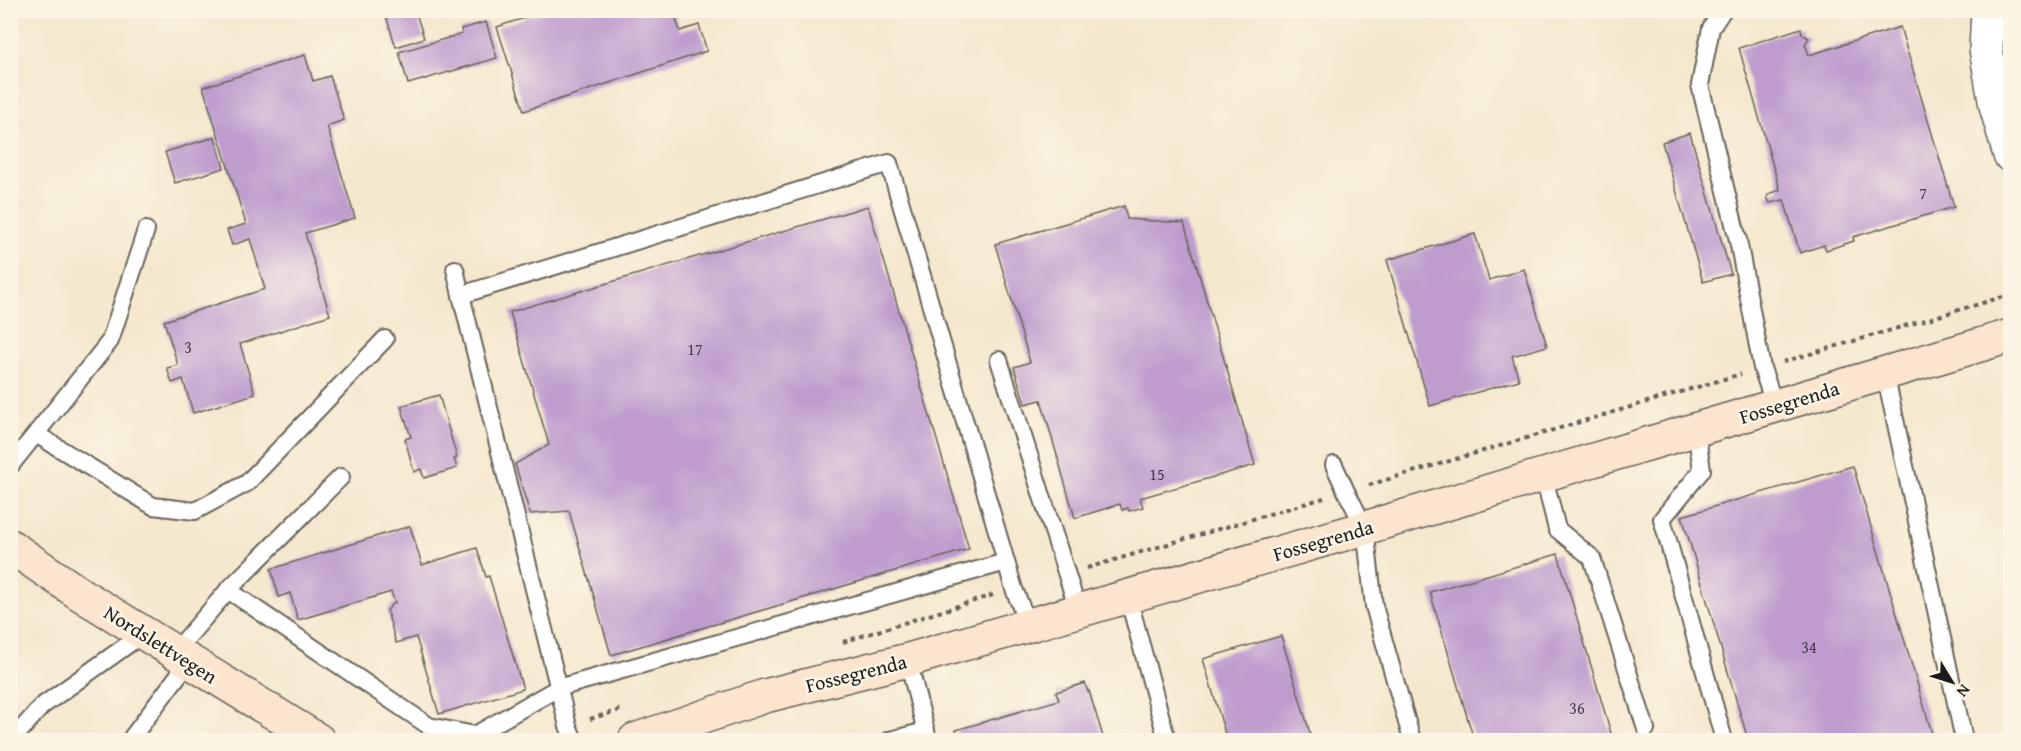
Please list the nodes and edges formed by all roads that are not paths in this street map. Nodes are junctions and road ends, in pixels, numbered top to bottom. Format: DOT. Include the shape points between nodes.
graph roads {
  1 [pos="1723,10"];
  2 [pos="1988,10"];
  3 [pos="2010,155"];
  4 [pos="146,230"];
  5 [pos="455,269"];
  6 [pos="461,295"];
  7 [pos="2010,336"];
  8 [pos="385,339"];
  9 [pos="999,360"];
  10 [pos="1886,373"];
  11 [pos="1775,406"];
  12 [pos="1696,430"];
  13 [pos="36,434"];
  14 [pos="1334,465"];
  15 [pos="10,466"];
  16 [pos="1541,475"];
  17 [pos="341,477"];
  18 [pos="1365,528"];
  19 [pos="10,546"];
  20 [pos="1006,562"];
  21 [pos="228,590"];
  22 [pos="1125,596"];
  23 [pos="1078,610"];
  24 [pos="1028,624"];
  25 [pos="144,633"];
  26 [pos="182,657"];
  27 [pos="908,660"];
  28 [pos="558,688"];
  29 [pos="1646,729"];
  30 [pos="571,733"];
  31 [pos="678,733"];
  32 [pos="927,736"];
  33 [pos="315,740"];
  34 [pos="12,741"];
  35 [pos="130,741"];
  36 [pos="634,741"];
  37 [pos="890,741"];
  38 [pos="1167,741"];
  39 [pos="1412,741"];
  40 [pos="1724,741"];
  41 [pos="1964,741"];
  1 -- 11 [label="lane" via="1711,28 1700,85 1738,240 1762,368"];
  2 -- 3 [label="street" via="1986,49"];
  4 -- 13 [label="lane" via="110,341"];
  5 -- 6 [label="lane"];
  6 -- 20 [label="lane" via="889,163"];
  6 -- 28 [label="lane"];
  7 -- 10 [label="street, Fossegrenda"];
  8 -- 13 [label="lane" via="248,483 195,512 153,506"];
  9 -- 23 [label="lane"];
  10 -- 11 [label="street, Fossegrenda"];
  10 -- 41 [label="lane"];
  11 -- 12 [label="street, Fossegrenda"];
  12 -- 16 [label="street, Fossegrenda"];
  12 -- 40 [label="lane" via="1702,470 1662,519"];
  13 -- 15 [label="lane"];
  14 -- 18 [label="lane"];
  16 -- 18 [label="street, Fossegrenda"];
  16 -- 29 [label="lane" via="1557,529 1592,558"];
  17 -- 21 [label="lane"];
  18 -- 22 [label="street, Fossegrenda"];
  18 -- 39 [label="lane" via="1374,606"];
  19 -- 25 [label="street, Nordslettvegen"];
  20 -- 24 [label="lane"];
  20 -- 28 [label="lane"];
  21 -- 26 [label="lane"];
  21 -- 28 [label="lane" via="429,726 475,735"];
  22 -- 23 [label="street, Fossegrenda"];
  22 -- 38 [label="lane"];
  23 -- 24 [label="street, Fossegrenda"];
  24 -- 27 [label="street, Fossegrenda"];
  25 -- 26 [label="street, Nordslettvegen"];
  25 -- 34 [label="lane" via="42,706"];
  26 -- 33 [label="street, Nordslettvegen"];
  26 -- 35 [label="lane"];
  27 -- 31 [label="street, Fossegrenda" via="765,696"];
  27 -- 32 [label="lane"];
  28 -- 30 [label="lane"];
  31 -- 36 [label="street, Fossegrenda"];
  32 -- 37 [label="lane"];
}
